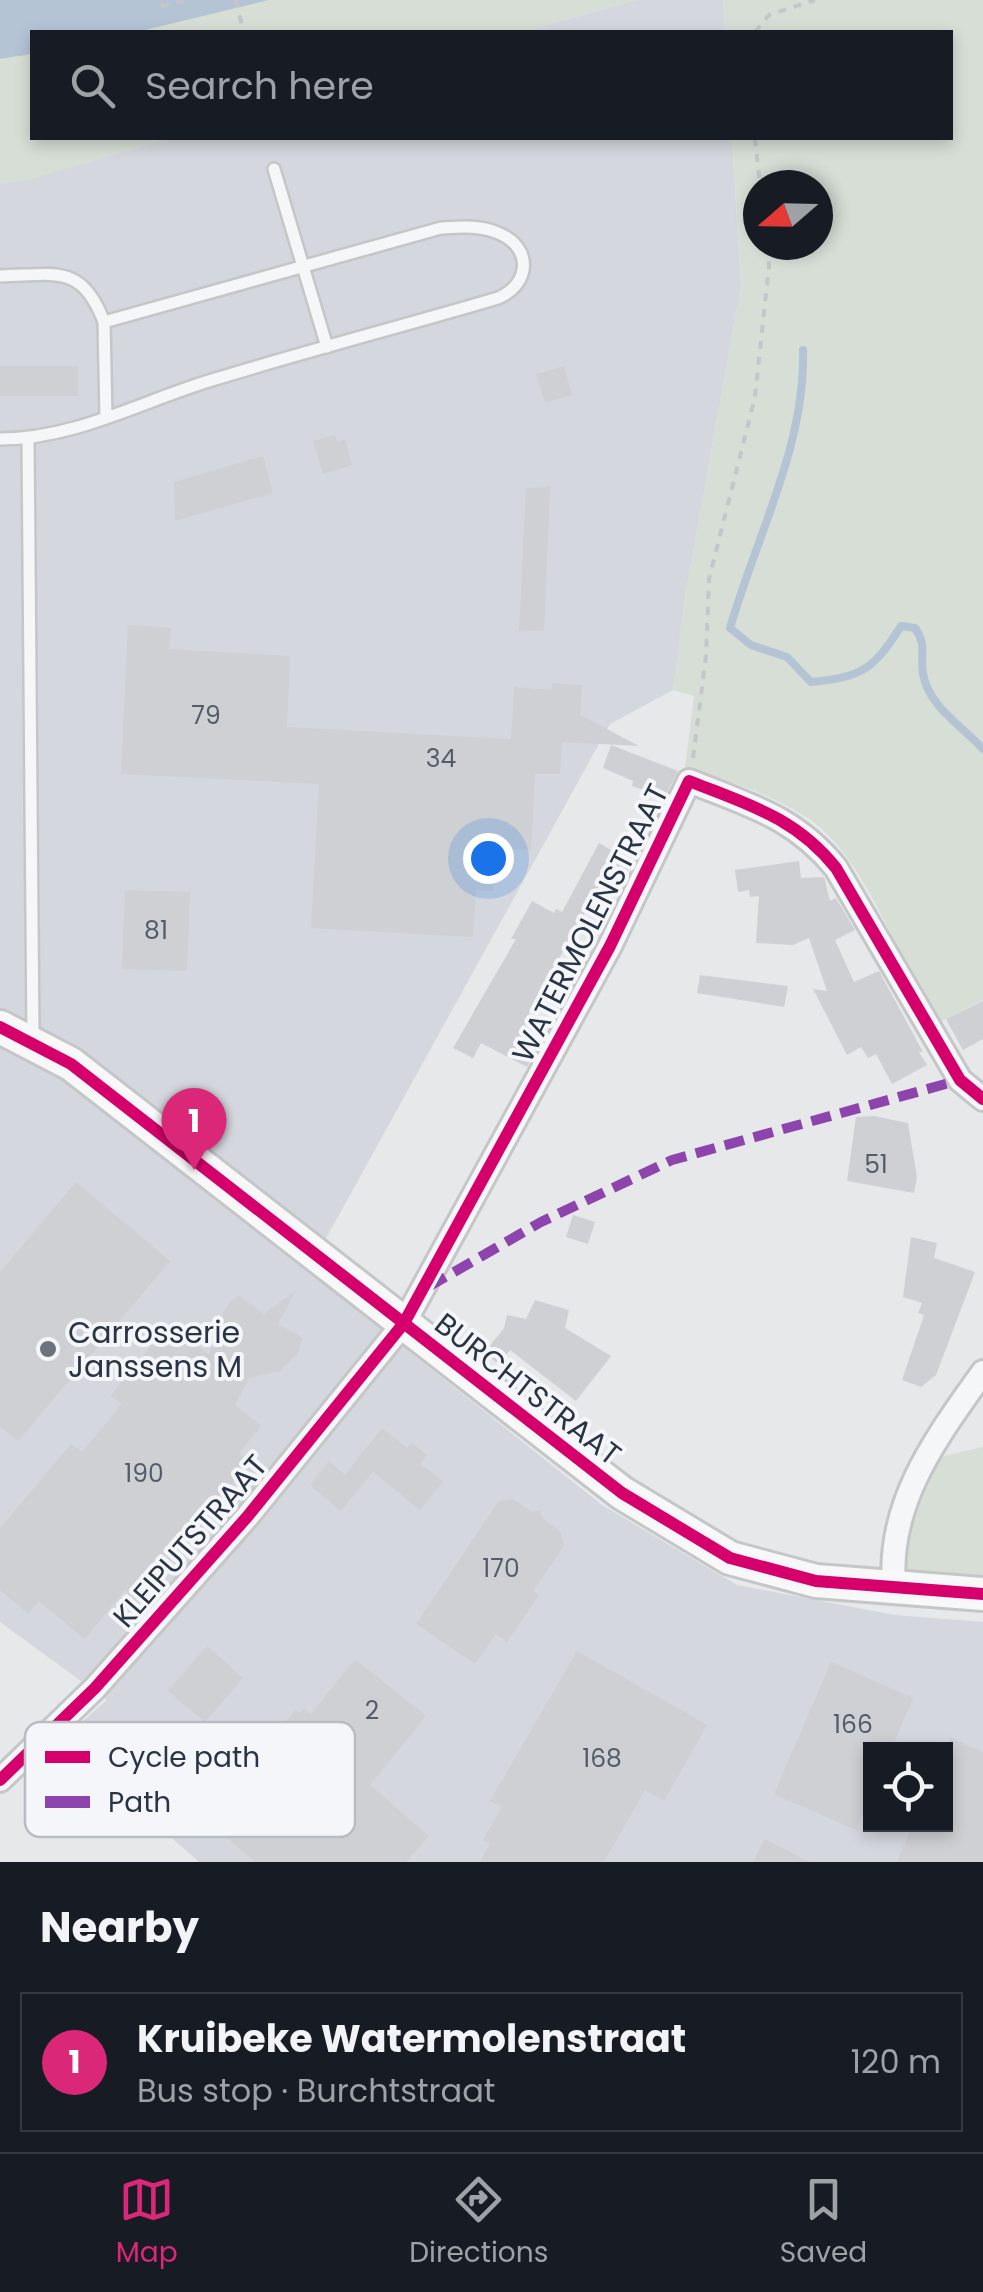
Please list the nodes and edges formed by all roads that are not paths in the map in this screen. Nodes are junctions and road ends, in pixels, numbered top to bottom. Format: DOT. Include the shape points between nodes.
graph roads {
  1 [pos="274,169"];
  2 [pos="304,266"];
  3 [pos="0,276"];
  4 [pos="104,322"];
  5 [pos="327,347"];
  6 [pos="106,418"];
  7 [pos="0,439"];
  8 [pos="28,439"];
  9 [pos="0,1027"];
  10 [pos="34,1042"];
  11 [pos="983,1098"];
  12 [pos="404,1323"];
  13 [pos="983,1372"];
  14 [pos="894,1586"];
  15 [pos="983,1594"];
  16 [pos="60,1722"];
  17 [pos="25,1756"];
  18 [pos="0,1780"];
  1 -- 2 [label="lane"];
  2 -- 4 [label="lane"];
  2 -- 5 [label="lane"];
  2 -- 5 [label="lane" via="460,226 498,232 522,254 525,267 512,292"];
  3 -- 4 [label="lane" via="68,276 84,283"];
  4 -- 6 [label="lane"];
  5 -- 6 [label="lane"];
  6 -- 8 [label="lane"];
  7 -- 8 [label="lane"];
  8 -- 10 [label="lane"];
  9 -- 10 [label="main road, BURCHTSTRAAT"];
  10 -- 12 [label="main road, BURCHTSTRAAT" via="72,1064"];
  11 -- 12 [label="street, WATERMOLENSTRAAT" via="960,1080 836,868 814,842 784,819 689,781 610,946"];
  12 -- 14 [label="main road, BURCHTSTRAAT" via="622,1493 730,1558 816,1581"];
  12 -- 16 [label="street, KLEIPUTSTRAAT" via="184,1588"];
  13 -- 14 [label="street" via="908,1490 892,1555"];
  14 -- 15 [label="main road, BURCHTSTRAAT"];
  17 -- 18 [label="street, KLEIPUTSTRAAT"];
}
